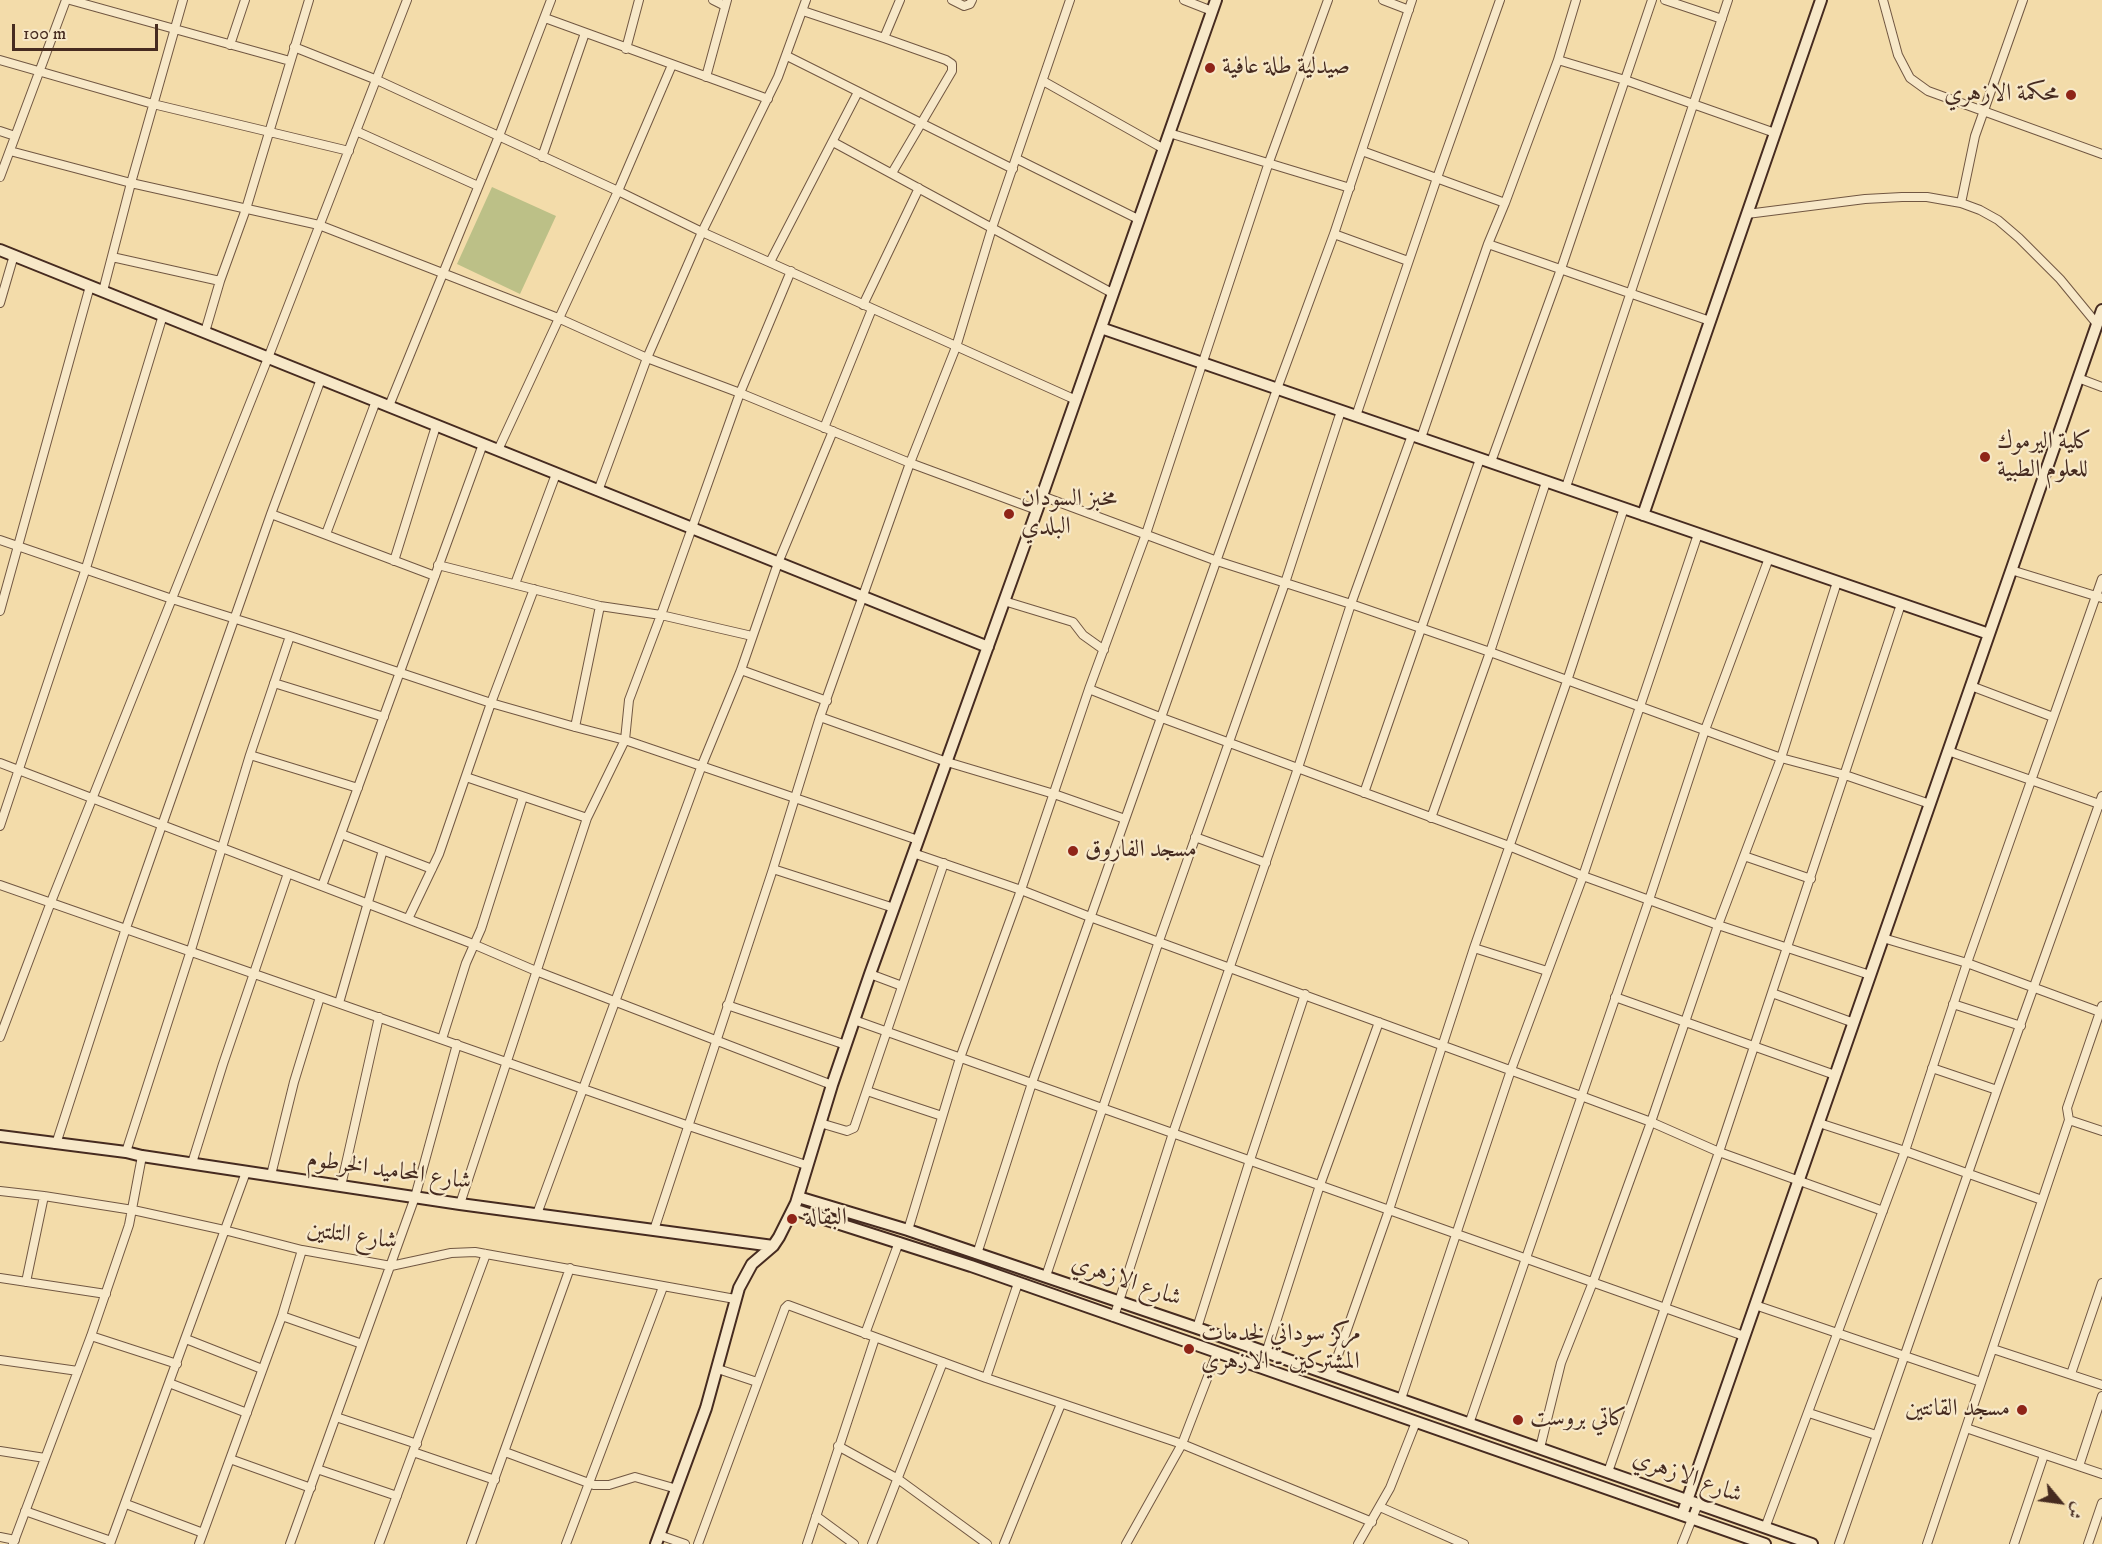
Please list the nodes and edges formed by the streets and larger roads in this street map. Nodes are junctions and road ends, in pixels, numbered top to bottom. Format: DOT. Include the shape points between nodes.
graph roads {
  1 [pos="68,0"];
  2 [pos="183,0"];
  3 [pos="245,0"];
  4 [pos="309,0"];
  5 [pos="407,0"];
  6 [pos="551,0"];
  7 [pos="639,0"];
  8 [pos="713,0"];
  9 [pos="806,0"];
  10 [pos="900,0"];
  11 [pos="952,0"];
  12 [pos="972,0"];
  13 [pos="1070,0"];
  14 [pos="1184,0"];
  15 [pos="1216,0"];
  16 [pos="1328,0"];
  17 [pos="1383,0"];
  18 [pos="1412,0"];
  19 [pos="1500,0"];
  20 [pos="1576,0"];
  21 [pos="1652,0"];
  22 [pos="1665,0"];
  23 [pos="1728,0"];
  24 [pos="1821,0"];
  25 [pos="1883,0"];
  26 [pos="2023,0"];
  27 [pos="726,3"];
  28 [pos="1409,10"];
  29 [pos="803,11"];
  30 [pos="1212,11"];
  31 [pos="545,18"];
  32 [pos="1722,19"];
  33 [pos="174,30"];
  34 [pos="585,33"];
  35 [pos="884,38"];
  36 [pos="231,45"];
  37 [pos="294,47"];
  38 [pos="626,49"];
  39 [pos="787,56"];
  40 [pos="0,60"];
  41 [pos="1558,60"];
  42 [pos="290,61"];
  43 [pos="672,65"];
  44 [pos="38,71"];
  45 [pos="706,78"];
  46 [pos="377,80"];
  47 [pos="1625,80"];
  48 [pos="1043,81"];
  49 [pos="858,92"];
  50 [pos="768,99"];
  51 [pos="1694,103"];
  52 [pos="153,104"];
  53 [pos="1983,111"];
  54 [pos="919,123"];
  55 [pos="0,131"];
  56 [pos="270,131"];
  57 [pos="356,131"];
  58 [pos="1169,133"];
  59 [pos="1775,133"];
  60 [pos="15,136"];
  61 [pos="499,136"];
  62 [pos="834,142"];
  63 [pos="1164,148"];
  64 [pos="10,151"];
  65 [pos="349,151"];
  66 [pos="1362,151"];
  67 [pos="2102,154"];
  68 [pos="542,157"];
  69 [pos="1017,159"];
  70 [pos="1269,162"];
  71 [pos="1013,169"];
  72 [pos="892,173"];
  73 [pos="0,177"];
  74 [pos="1437,178"];
  75 [pos="131,183"];
  76 [pos="478,186"];
  77 [pos="919,188"];
  78 [pos="1350,188"];
  79 [pos="618,191"];
  80 [pos="1505,203"];
  81 [pos="1961,203"];
  82 [pos="246,209"];
  83 [pos="1747,214"];
  84 [pos="1138,219"];
  85 [pos="319,225"];
  86 [pos="992,228"];
  87 [pos="702,232"];
  88 [pos="1334,234"];
  89 [pos="1488,244"];
  90 [pos="0,250"];
  91 [pos="14,255"];
  92 [pos="112,256"];
  93 [pos="1408,261"];
  94 [pos="770,262"];
  95 [pos="1561,268"];
  96 [pos="790,271"];
  97 [pos="444,272"];
  98 [pos="220,281"];
  99 [pos="90,286"];
  100 [pos="103,291"];
  101 [pos="1630,292"];
  102 [pos="1112,293"];
  103 [pos="0,303"];
  104 [pos="863,305"];
  105 [pos="872,309"];
  106 [pos="2102,310"];
  107 [pos="163,315"];
  108 [pos="558,318"];
  109 [pos="1710,321"];
  110 [pos="2097,324"];
  111 [pos="1101,328"];
  112 [pos="205,332"];
  113 [pos="956,346"];
  114 [pos="268,358"];
  115 [pos="647,358"];
  116 [pos="1204,364"];
  117 [pos="2078,378"];
  118 [pos="321,379"];
  119 [pos="2102,387"];
  120 [pos="1277,389"];
  121 [pos="740,393"];
  122 [pos="1076,400"];
  123 [pos="376,401"];
  124 [pos="389,406"];
  125 [pos="1341,411"];
  126 [pos="1356,416"];
  127 [pos="436,426"];
  128 [pos="824,428"];
  129 [pos="833,431"];
  130 [pos="1417,437"];
  131 [pos="483,444"];
  132 [pos="498,450"];
  133 [pos="1485,460"];
  134 [pos="910,463"];
  135 [pos="556,474"];
  136 [pos="1546,482"];
  137 [pos="1566,487"];
  138 [pos="598,491"];
  139 [pos="1042,496"];
  140 [pos="1624,508"];
  141 [pos="1037,510"];
  142 [pos="271,514"];
  143 [pos="1643,515"];
  144 [pos="692,528"];
  145 [pos="326,534"];
  146 [pos="1146,534"];
  147 [pos="1698,534"];
  148 [pos="0,540"];
  149 [pos="19,546"];
  150 [pos="1769,558"];
  151 [pos="394,561"];
  152 [pos="1217,561"];
  153 [pos="778,563"];
  154 [pos="438,565"];
  155 [pos="86,568"];
  156 [pos="2011,570"];
  157 [pos="435,576"];
  158 [pos="2102,579"];
  159 [pos="1837,582"];
  160 [pos="1285,583"];
  161 [pos="515,584"];
  162 [pos="534,589"];
  163 [pos="863,597"];
  164 [pos="2099,597"];
  165 [pos="172,599"];
  166 [pos="1004,601"];
  167 [pos="1351,604"];
  168 [pos="1901,604"];
  169 [pos="600,606"];
  170 [pos="0,611"];
  171 [pos="661,615"];
  172 [pos="235,618"];
  173 [pos="1420,628"];
  174 [pos="1989,634"];
  175 [pos="290,636"];
  176 [pos="752,636"];
  177 [pos="988,647"];
  178 [pos="1104,650"];
  179 [pos="1490,652"];
  180 [pos="741,670"];
  181 [pos="401,672"];
  182 [pos="1567,681"];
  183 [pos="274,683"];
  184 [pos="1971,686"];
  185 [pos="1089,689"];
  186 [pos="827,700"];
  187 [pos="491,703"];
  188 [pos="1641,707"];
  189 [pos="384,717"];
  190 [pos="820,717"];
  191 [pos="2053,717"];
  192 [pos="1161,718"];
  193 [pos="575,727"];
  194 [pos="1705,730"];
  195 [pos="625,740"];
  196 [pos="1228,742"];
  197 [pos="1948,751"];
  198 [pos="250,755"];
  199 [pos="1781,758"];
  200 [pos="946,762"];
  201 [pos="0,763"];
  202 [pos="702,765"];
  203 [pos="1298,768"];
  204 [pos="18,770"];
  205 [pos="1845,775"];
  206 [pos="466,777"];
  207 [pos="2031,780"];
  208 [pos="358,788"];
  209 [pos="1364,793"];
  210 [pos="1054,794"];
  211 [pos="523,797"];
  212 [pos="795,797"];
  213 [pos="93,798"];
  214 [pos="2101,802"];
  215 [pos="1930,804"];
  216 [pos="587,818"];
  217 [pos="1431,818"];
  218 [pos="1125,819"];
  219 [pos="162,825"];
  220 [pos="0,826"];
  221 [pos="341,834"];
  222 [pos="1195,837"];
  223 [pos="918,840"];
  224 [pos="1509,846"];
  225 [pos="222,848"];
  226 [pos="383,850"];
  227 [pos="913,853"];
  228 [pos="1744,856"];
  229 [pos="944,863"];
  230 [pos="1266,863"];
  231 [pos="432,869"];
  232 [pos="773,869"];
  233 [pos="288,873"];
  234 [pos="1583,876"];
  235 [pos="1811,879"];
  236 [pos="0,885"];
  237 [pos="322,886"];
  238 [pos="1021,890"];
  239 [pos="1649,900"];
  240 [pos="51,902"];
  241 [pos="367,903"];
  242 [pos="894,908"];
  243 [pos="1090,917"];
  244 [pos="408,919"];
  245 [pos="1718,925"];
  246 [pos="126,928"];
  247 [pos="1883,938"];
  248 [pos="1159,941"];
  249 [pos="473,944"];
  250 [pos="1788,947"];
  251 [pos="1474,948"];
  252 [pos="191,950"];
  253 [pos="1967,963"];
  254 [pos="1230,968"];
  255 [pos="536,971"];
  256 [pos="1547,971"];
  257 [pos="254,973"];
  258 [pos="870,974"];
  259 [pos="1870,975"];
  260 [pos="902,986"];
  261 [pos="2034,988"];
  262 [pos="1773,993"];
  263 [pos="1305,994"];
  264 [pos="320,997"];
  265 [pos="1615,997"];
  266 [pos="615,1001"];
  267 [pos="339,1003"];
  268 [pos="1953,1004"];
  269 [pos="727,1005"];
  270 [pos="2101,1009"];
  271 [pos="379,1017"];
  272 [pos="854,1020"];
  273 [pos="1379,1022"];
  274 [pos="1685,1023"];
  275 [pos="1854,1023"];
  276 [pos="2021,1026"];
  277 [pos="887,1032"];
  278 [pos="0,1037"];
  279 [pos="442,1039"];
  280 [pos="716,1041"];
  281 [pos="457,1044"];
  282 [pos="846,1045"];
  283 [pos="1442,1046"];
  284 [pos="1754,1046"];
  285 [pos="960,1058"];
  286 [pos="506,1061"];
  287 [pos="1932,1068"];
  288 [pos="1511,1070"];
  289 [pos="1835,1075"];
  290 [pos="1032,1083"];
  291 [pos="832,1085"];
  292 [pos="582,1089"];
  293 [pos="1997,1090"];
  294 [pos="867,1091"];
  295 [pos="1581,1096"];
  296 [pos="1102,1108"];
  297 [pos="942,1116"];
  298 [pos="2069,1120"];
  299 [pos="1651,1122"];
  300 [pos="820,1123"];
  301 [pos="1819,1123"];
  302 [pos="689,1126"];
  303 [pos="2102,1131"];
  304 [pos="1173,1133"];
  305 [pos="0,1136"];
  306 [pos="56,1144"];
  307 [pos="1905,1151"];
  308 [pos="126,1152"];
  309 [pos="1719,1152"];
  310 [pos="142,1156"];
  311 [pos="1250,1160"];
  312 [pos="192,1163"];
  313 [pos="806,1165"];
  314 [pos="246,1172"];
  315 [pos="1968,1173"];
  316 [pos="271,1175"];
  317 [pos="1798,1180"];
  318 [pos="1320,1185"];
  319 [pos="341,1186"];
  320 [pos="0,1191"];
  321 [pos="44,1196"];
  322 [pos="415,1197"];
  323 [pos="798,1197"];
  324 [pos="2042,1200"];
  325 [pos="460,1204"];
  326 [pos="793,1209"];
  327 [pos="133,1210"];
  328 [pos="1389,1210"];
  329 [pos="1883,1211"];
  330 [pos="537,1214"];
  331 [pos="224,1230"];
  332 [pos="654,1230"];
  333 [pos="908,1230"];
  334 [pos="1455,1233"];
  335 [pos="899,1242"];
  336 [pos="773,1246"];
  337 [pos="302,1250"];
  338 [pos="486,1254"];
  339 [pos="976,1254"];
  340 [pos="1526,1258"];
  341 [pos="391,1266"];
  342 [pos="570,1268"];
  343 [pos="1046,1276"];
  344 [pos="0,1278"];
  345 [pos="26,1282"];
  346 [pos="1018,1282"];
  347 [pos="1593,1282"];
  348 [pos="2102,1283"];
  349 [pos="663,1287"];
  350 [pos="106,1294"];
  351 [pos="735,1299"];
  352 [pos="1120,1302"];
  353 [pos="1755,1305"];
  354 [pos="1664,1307"];
  355 [pos="282,1316"];
  356 [pos="1114,1317"];
  357 [pos="1197,1328"];
  358 [pos="1837,1332"];
  359 [pos="865,1334"];
  360 [pos="91,1336"];
  361 [pos="1744,1336"];
  362 [pos="875,1338"];
  363 [pos="186,1340"];
  364 [pos="362,1344"];
  365 [pos="1992,1349"];
  366 [pos="1217,1353"];
  367 [pos="1266,1353"];
  368 [pos="1905,1356"];
  369 [pos="0,1360"];
  370 [pos="943,1362"];
  371 [pos="177,1364"];
  372 [pos="718,1369"];
  373 [pos="262,1370"];
  374 [pos="78,1371"];
  375 [pos="2071,1374"];
  376 [pos="1331,1375"];
  377 [pos="986,1378"];
  378 [pos="757,1382"];
  379 [pos="1981,1382"];
  380 [pos="169,1383"];
  381 [pos="2102,1385"];
  382 [pos="2102,1396"];
  383 [pos="1401,1399"];
  384 [pos="1061,1404"];
  385 [pos="247,1413"];
  386 [pos="1809,1413"];
  387 [pos="336,1417"];
  388 [pos="1416,1422"];
  389 [pos="1469,1424"];
  390 [pos="1966,1428"];
  391 [pos="1876,1435"];
  392 [pos="417,1444"];
  393 [pos="1182,1444"];
  394 [pos="838,1446"];
  395 [pos="1540,1448"];
  396 [pos="0,1451"];
  397 [pos="413,1452"];
  398 [pos="505,1452"];
  399 [pos="2044,1455"];
  400 [pos="45,1458"];
  401 [pos="230,1460"];
  402 [pos="2079,1466"];
  403 [pos="317,1468"];
  404 [pos="1608,1472"];
  405 [pos="2102,1473"];
  406 [pos="898,1479"];
  407 [pos="495,1480"];
  408 [pos="589,1483"];
  409 [pos="311,1488"];
  410 [pos="677,1489"];
  411 [pos="397,1496"];
  412 [pos="1693,1503"];
  413 [pos="2102,1503"];
  414 [pos="126,1504"];
  415 [pos="1380,1508"];
  416 [pos="25,1511"];
  417 [pos="816,1516"];
  418 [pos="1687,1517"];
  419 [pos="1372,1522"];
  420 [pos="1765,1528"];
  421 [pos="203,1533"];
  422 [pos="0,1537"];
  423 [pos="658,1540"];
  424 [pos="14,1542"];
  425 [pos="111,1543"];
  426 [pos="199,1544"];
  427 [pos="290,1544"];
  428 [pos="379,1544"];
  429 [pos="471,1544"];
  430 [pos="566,1544"];
  431 [pos="685,1544"];
  432 [pos="698,1544"];
  433 [pos="807,1544"];
  434 [pos="854,1544"];
  435 [pos="872,1544"];
  436 [pos="987,1544"];
  437 [pos="1004,1544"];
  438 [pos="1126,1544"];
  439 [pos="1358,1544"];
  440 [pos="1464,1544"];
  441 [pos="1682,1544"];
  442 [pos="1765,1544"];
  443 [pos="1812,1544"];
  444 [pos="1839,1544"];
  445 [pos="1927,1544"];
  446 [pos="2014,1544"];
  447 [pos="2088,1544"];
  1 -- 33 [label="street"];
  1 -- 44 [label="street"];
  2 -- 33 [label="street"];
  3 -- 36 [label="street"];
  4 -- 37 [label="street"];
  5 -- 46 [label="street"];
  6 -- 31 [label="street"];
  7 -- 38 [label="street"];
  8 -- 27 [label="street"];
  9 -- 29 [label="street"];
  10 -- 35 [label="street"];
  11 -- 12 [label="street" via="964,6"];
  13 -- 48 [label="street"];
  14 -- 30 [label="street"];
  15 -- 30 [label="street"];
  16 -- 70 [label="street"];
  17 -- 28 [label="street"];
  18 -- 28 [label="street"];
  19 -- 74 [label="street"];
  20 -- 41 [label="street"];
  21 -- 47 [label="street"];
  22 -- 32 [label="street"];
  23 -- 32 [label="street"];
  24 -- 59 [label="street"];
  25 -- 53 [label="street" via="1898,56 1910,78 1928,91"];
  26 -- 53 [label="street"];
  27 -- 45 [label="street"];
  28 -- 66 [label="street"];
  29 -- 35 [label="street"];
  29 -- 39 [label="street"];
  30 -- 58 [label="street"];
  31 -- 34 [label="street"];
  31 -- 61 [label="street"];
  32 -- 51 [label="street"];
  33 -- 36 [label="street"];
  33 -- 52 [label="street"];
  34 -- 38 [label="street"];
  34 -- 68 [label="street"];
  35 -- 54 [label="street" via="952,64 952,71"];
  36 -- 42 [label="street"];
  37 -- 42 [label="street"];
  37 -- 46 [label="street"];
  38 -- 43 [label="street"];
  39 -- 49 [label="street"];
  39 -- 50 [label="street"];
  40 -- 44 [label="street"];
  41 -- 47 [label="street"];
  41 -- 80 [label="street"];
  42 -- 56 [label="street"];
  43 -- 45 [label="street"];
  43 -- 79 [label="street"];
  44 -- 52 [label="street"];
  44 -- 60 [label="street"];
  45 -- 50 [label="street"];
  46 -- 57 [label="street"];
  46 -- 61 [label="street"];
  47 -- 51 [label="street"];
  47 -- 95 [label="street"];
  48 -- 63 [label="street"];
  48 -- 69 [label="street"];
  49 -- 54 [label="street"];
  49 -- 62 [label="street"];
  50 -- 87 [label="street"];
  51 -- 59 [label="street"];
  51 -- 101 [label="street"];
  52 -- 56 [label="street"];
  52 -- 75 [label="street"];
  53 -- 67 [label="street"];
  53 -- 81 [label="street"];
  54 -- 71 [label="street"];
  54 -- 72 [label="street"];
  55 -- 60 [label="street"];
  56 -- 65 [label="street"];
  56 -- 82 [label="street"];
  57 -- 65 [label="street"];
  57 -- 76 [label="street"];
  58 -- 63 [label="street"];
  58 -- 70 [label="street"];
  59 -- 83 [label="street"];
  60 -- 64 [label="street"];
  61 -- 68 [label="street"];
  61 -- 76 [label="street"];
  62 -- 72 [label="street"];
  62 -- 94 [label="street"];
  63 -- 84 [label="street"];
  64 -- 73 [label="street"];
  64 -- 75 [label="street"];
  65 -- 85 [label="street"];
  66 -- 74 [label="street"];
  66 -- 78 [label="street"];
  68 -- 79 [label="street"];
  69 -- 71 [label="street"];
  69 -- 84 [label="street"];
  70 -- 78 [label="street"];
  70 -- 116 [label="street"];
  71 -- 86 [label="street"];
  72 -- 77 [label="street"];
  74 -- 80 [label="street"];
  74 -- 93 [label="street"];
  75 -- 82 [label="street"];
  75 -- 92 [label="street"];
  76 -- 97 [label="street"];
  77 -- 86 [label="street"];
  77 -- 104 [label="street"];
  78 -- 88 [label="street"];
  79 -- 87 [label="street"];
  79 -- 108 [label="street"];
  80 -- 89 [label="street"];
  81 -- 83 [label="street" via="1893,197"];
  81 -- 110 [label="street" via="1998,220 2019,238"];
  82 -- 85 [label="street"];
  82 -- 98 [label="street"];
  83 -- 109 [label="street"];
  84 -- 102 [label="street"];
  85 -- 97 [label="street"];
  85 -- 114 [label="street"];
  86 -- 102 [label="street"];
  86 -- 113 [label="street"];
  87 -- 94 [label="street"];
  87 -- 115 [label="street"];
  88 -- 93 [label="street"];
  88 -- 120 [label="street"];
  89 -- 95 [label="street"];
  89 -- 130 [label="street"];
  90 -- 91 [label="street"];
  91 -- 99 [label="street"];
  91 -- 103 [label="street"];
  92 -- 98 [label="street"];
  92 -- 100 [label="street"];
  93 -- 126 [label="street"];
  94 -- 96 [label="street"];
  95 -- 101 [label="street"];
  95 -- 133 [label="street"];
  96 -- 104 [label="street"];
  96 -- 121 [label="street"];
  97 -- 108 [label="street"];
  97 -- 124 [label="street"];
  98 -- 112 [label="street"];
  99 -- 100 [label="street"];
  99 -- 149 [label="street"];
  100 -- 107 [label="street"];
  101 -- 109 [label="street"];
  101 -- 137 [label="street"];
  102 -- 111 [label="street"];
  104 -- 105 [label="street"];
  105 -- 113 [label="street"];
  105 -- 128 [label="street"];
  106 -- 110 [label="street"];
  107 -- 112 [label="street"];
  107 -- 155 [label="street"];
  108 -- 115 [label="street"];
  108 -- 132 [label="street"];
  109 -- 143 [label="street"];
  110 -- 117 [label="street"];
  111 -- 116 [label="street"];
  111 -- 122 [label="street"];
  112 -- 114 [label="street"];
  113 -- 122 [label="street"];
  113 -- 134 [label="street"];
  114 -- 118 [label="street"];
  114 -- 165 [label="street"];
  115 -- 121 [label="street"];
  115 -- 138 [label="street"];
  116 -- 120 [label="street"];
  116 -- 146 [label="street"];
  117 -- 119 [label="street"];
  117 -- 156 [label="street"];
  118 -- 123 [label="street"];
  118 -- 142 [label="street"];
  120 -- 125 [label="street"];
  120 -- 152 [label="street"];
  121 -- 128 [label="street"];
  121 -- 144 [label="street"];
  122 -- 139 [label="street"];
  123 -- 124 [label="street"];
  123 -- 145 [label="street"];
  124 -- 127 [label="street"];
  125 -- 126 [label="street"];
  125 -- 160 [label="street"];
  126 -- 130 [label="street"];
  127 -- 131 [label="street"];
  127 -- 151 [label="street"];
  128 -- 129 [label="street"];
  129 -- 134 [label="street"];
  129 -- 153 [label="street"];
  130 -- 133 [label="street"];
  130 -- 167 [label="street"];
  131 -- 132 [label="street"];
  131 -- 154 [label="street"];
  132 -- 135 [label="street"];
  133 -- 136 [label="street"];
  133 -- 173 [label="street"];
  134 -- 141 [label="street"];
  134 -- 163 [label="street"];
  135 -- 138 [label="street"];
  135 -- 161 [label="street"];
  136 -- 137 [label="street"];
  136 -- 179 [label="street"];
  137 -- 140 [label="street"];
  138 -- 144 [label="street"];
  139 -- 141 [label="street"];
  139 -- 146 [label="street"];
  140 -- 143 [label="street"];
  140 -- 182 [label="street"];
  141 -- 166 [label="street"];
  142 -- 145 [label="street"];
  142 -- 172 [label="street"];
  143 -- 147 [label="street"];
  144 -- 153 [label="street"];
  144 -- 171 [label="street"];
  145 -- 151 [label="street"];
  146 -- 152 [label="street"];
  146 -- 178 [label="street"];
  147 -- 150 [label="street"];
  147 -- 188 [label="street"];
  148 -- 149 [label="street"];
  149 -- 155 [label="street"];
  149 -- 170 [label="street"];
  150 -- 159 [label="street"];
  150 -- 194 [label="street"];
  151 -- 157 [label="street"];
  152 -- 160 [label="street"];
  152 -- 192 [label="street"];
  153 -- 163 [label="street"];
  153 -- 176 [label="street"];
  154 -- 157 [label="street"];
  154 -- 161 [label="street"];
  155 -- 165 [label="street"];
  155 -- 204 [label="street"];
  156 -- 164 [label="street"];
  156 -- 174 [label="street"];
  157 -- 181 [label="street"];
  158 -- 164 [label="street"];
  159 -- 168 [label="street"];
  159 -- 199 [label="street"];
  160 -- 167 [label="street"];
  160 -- 196 [label="street"];
  161 -- 162 [label="street"];
  162 -- 169 [label="street"];
  162 -- 187 [label="street"];
  163 -- 177 [label="street"];
  163 -- 186 [label="street"];
  164 -- 191 [label="street"];
  165 -- 172 [label="street"];
  165 -- 213 [label="street"];
  166 -- 177 [label="street"];
  166 -- 178 [label="street" via="1073,622"];
  167 -- 173 [label="street"];
  167 -- 203 [label="street"];
  168 -- 174 [label="street"];
  168 -- 205 [label="street"];
  169 -- 171 [label="street"];
  169 -- 193 [label="street"];
  171 -- 176 [label="street"];
  171 -- 195 [label="street" via="629,700"];
  172 -- 175 [label="street"];
  172 -- 219 [label="street"];
  173 -- 179 [label="street"];
  173 -- 209 [label="street"];
  174 -- 184 [label="street"];
  175 -- 181 [label="street"];
  175 -- 183 [label="street"];
  176 -- 180 [label="street"];
  177 -- 200 [label="street"];
  178 -- 185 [label="street"];
  179 -- 182 [label="street"];
  179 -- 217 [label="street"];
  180 -- 186 [label="street"];
  180 -- 202 [label="street"];
  181 -- 187 [label="street"];
  181 -- 189 [label="street"];
  182 -- 188 [label="street"];
  182 -- 224 [label="street"];
  183 -- 189 [label="street"];
  183 -- 198 [label="street"];
  184 -- 191 [label="street"];
  184 -- 197 [label="street"];
  185 -- 192 [label="street"];
  185 -- 210 [label="street"];
  186 -- 190 [label="street"];
  187 -- 193 [label="street"];
  187 -- 206 [label="street"];
  188 -- 194 [label="street"];
  188 -- 234 [label="street"];
  189 -- 208 [label="street"];
  190 -- 200 [label="street"];
  190 -- 212 [label="street"];
  191 -- 207 [label="street"];
  192 -- 196 [label="street"];
  192 -- 218 [label="street"];
  193 -- 195 [label="street"];
  194 -- 199 [label="street"];
  194 -- 239 [label="street"];
  195 -- 202 [label="street"];
  195 -- 216 [label="street"];
  196 -- 203 [label="street"];
  196 -- 222 [label="street"];
  197 -- 207 [label="street"];
  197 -- 215 [label="street"];
  198 -- 208 [label="street"];
  198 -- 225 [label="street"];
  199 -- 205 [label="street"];
  199 -- 228 [label="street"];
  200 -- 210 [label="street"];
  200 -- 223 [label="street"];
  201 -- 204 [label="street"];
  202 -- 212 [label="street"];
  202 -- 266 [label="street"];
  203 -- 209 [label="street"];
  203 -- 230 [label="street"];
  204 -- 213 [label="street"];
  204 -- 220 [label="street"];
  205 -- 215 [label="street"];
  205 -- 235 [label="street"];
  206 -- 211 [label="street"];
  206 -- 231 [label="street"];
  207 -- 214 [label="street"];
  207 -- 253 [label="street"];
  208 -- 221 [label="street"];
  209 -- 217 [label="street"];
  210 -- 218 [label="street"];
  210 -- 238 [label="street"];
  211 -- 216 [label="street"];
  211 -- 249 [label="street"];
  212 -- 223 [label="street"];
  212 -- 232 [label="street"];
  213 -- 219 [label="street"];
  213 -- 240 [label="street"];
  214 -- 261 [label="street"];
  215 -- 247 [label="street"];
  216 -- 255 [label="street"];
  217 -- 224 [label="street"];
  218 -- 243 [label="street"];
  219 -- 225 [label="street"];
  219 -- 246 [label="street"];
  221 -- 226 [label="street"];
  221 -- 237 [label="street"];
  222 -- 230 [label="street"];
  222 -- 248 [label="street"];
  223 -- 227 [label="street"];
  224 -- 234 [label="street"];
  224 -- 251 [label="street"];
  225 -- 233 [label="street"];
  225 -- 252 [label="street"];
  226 -- 231 [label="street"];
  226 -- 241 [label="street"];
  227 -- 229 [label="street"];
  227 -- 242 [label="street"];
  228 -- 235 [label="street"];
  228 -- 245 [label="street"];
  229 -- 238 [label="street"];
  229 -- 260 [label="street"];
  230 -- 254 [label="street"];
  231 -- 244 [label="street"];
  232 -- 242 [label="street"];
  232 -- 269 [label="street"];
  233 -- 237 [label="street"];
  233 -- 257 [label="street"];
  234 -- 239 [label="street"];
  234 -- 256 [label="street"];
  235 -- 250 [label="street"];
  236 -- 240 [label="street"];
  237 -- 241 [label="street"];
  238 -- 243 [label="street"];
  238 -- 285 [label="street"];
  239 -- 245 [label="street"];
  239 -- 265 [label="street"];
  240 -- 246 [label="street"];
  240 -- 278 [label="street"];
  241 -- 244 [label="street"];
  241 -- 267 [label="street"];
  242 -- 258 [label="street"];
  243 -- 248 [label="street"];
  243 -- 290 [label="street"];
  244 -- 249 [label="street"];
  245 -- 250 [label="street"];
  245 -- 274 [label="street"];
  246 -- 252 [label="street"];
  246 -- 306 [label="street"];
  247 -- 253 [label="street"];
  247 -- 259 [label="street"];
  248 -- 254 [label="street"];
  248 -- 296 [label="street"];
  249 -- 255 [label="street"];
  249 -- 279 [label="street"];
  250 -- 259 [label="street"];
  250 -- 262 [label="street"];
  251 -- 256 [label="street"];
  251 -- 283 [label="street"];
  252 -- 257 [label="street"];
  252 -- 308 [label="street"];
  253 -- 261 [label="street"];
  253 -- 268 [label="street"];
  254 -- 263 [label="street"];
  254 -- 304 [label="street"];
  255 -- 266 [label="street"];
  255 -- 286 [label="street"];
  256 -- 288 [label="street"];
  257 -- 264 [label="street"];
  257 -- 312 [label="street"];
  258 -- 260 [label="street"];
  258 -- 272 [label="street"];
  259 -- 275 [label="street"];
  260 -- 277 [label="street"];
  261 -- 270 [label="street"];
  261 -- 276 [label="street"];
  262 -- 275 [label="street"];
  262 -- 284 [label="street"];
  263 -- 273 [label="street"];
  263 -- 311 [label="street"];
  264 -- 267 [label="street"];
  264 -- 316 [label="street"];
  265 -- 274 [label="street"];
  265 -- 295 [label="street"];
  266 -- 280 [label="street"];
  266 -- 292 [label="street"];
  267 -- 271 [label="street"];
  268 -- 276 [label="street"];
  268 -- 287 [label="street"];
  269 -- 280 [label="street"];
  269 -- 282 [label="street"];
  270 -- 298 [label="street" via="2067,1108"];
  271 -- 279 [label="street"];
  271 -- 319 [label="street"];
  272 -- 277 [label="street"];
  272 -- 282 [label="street"];
  273 -- 283 [label="street"];
  273 -- 318 [label="street"];
  274 -- 284 [label="street"];
  274 -- 299 [label="street"];
  275 -- 289 [label="street"];
  276 -- 293 [label="street"];
  277 -- 285 [label="street"];
  277 -- 294 [label="street"];
  279 -- 281 [label="street"];
  280 -- 291 [label="street"];
  280 -- 302 [label="street"];
  281 -- 286 [label="street"];
  281 -- 322 [label="street"];
  282 -- 291 [label="street"];
  283 -- 288 [label="street"];
  283 -- 328 [label="street"];
  284 -- 289 [label="street"];
  284 -- 309 [label="street"];
  285 -- 290 [label="street"];
  285 -- 297 [label="street"];
  286 -- 292 [label="street"];
  286 -- 325 [label="street"];
  287 -- 293 [label="street"];
  287 -- 307 [label="street"];
  288 -- 295 [label="street"];
  288 -- 334 [label="street"];
  289 -- 301 [label="street"];
  290 -- 296 [label="street"];
  290 -- 339 [label="street"];
  291 -- 300 [label="street"];
  292 -- 302 [label="street"];
  292 -- 330 [label="street"];
  293 -- 315 [label="street"];
  294 -- 297 [label="street"];
  294 -- 300 [label="street" via="851,1131"];
  295 -- 299 [label="street"];
  295 -- 340 [label="street"];
  296 -- 304 [label="street"];
  296 -- 343 [label="street"];
  297 -- 333 [label="street"];
  298 -- 303 [label="street"];
  298 -- 324 [label="street"];
  299 -- 309 [label="street"];
  299 -- 347 [label="street"];
  300 -- 313 [label="street"];
  301 -- 307 [label="street"];
  301 -- 317 [label="street"];
  302 -- 313 [label="street"];
  302 -- 332 [label="street"];
  304 -- 311 [label="street"];
  304 -- 352 [label="street"];
  305 -- 306 [label="street, شارع المحاميد الخرطوم"];
  306 -- 308 [label="street, شارع المحاميد الخرطوم"];
  307 -- 315 [label="street"];
  307 -- 329 [label="street"];
  308 -- 310 [label="street, شارع المحاميد الخرطوم"];
  309 -- 317 [label="street"];
  309 -- 354 [label="street"];
  310 -- 312 [label="street, شارع المحاميد الخرطوم"];
  310 -- 327 [label="street"];
  311 -- 318 [label="street"];
  311 -- 357 [label="street"];
  312 -- 314 [label="street, شارع المحاميد الخرطوم"];
  313 -- 323 [label="street"];
  314 -- 316 [label="street, شارع المحاميد الخرطوم"];
  314 -- 331 [label="street"];
  315 -- 324 [label="street"];
  315 -- 368 [label="street"];
  316 -- 319 [label="street, شارع المحاميد الخرطوم"];
  317 -- 329 [label="street"];
  317 -- 353 [label="street"];
  318 -- 328 [label="street"];
  318 -- 367 [label="street"];
  319 -- 322 [label="street, شارع المحاميد الخرطوم"];
  320 -- 321 [label="street, شارع التلتين"];
  321 -- 327 [label="street, شارع التلتين"];
  321 -- 345 [label="street"];
  322 -- 325 [label="street, شارع المحاميد الخرطوم"];
  322 -- 341 [label="street"];
  323 -- 326 [label="street"];
  323 -- 333 [label="street, شارع الازهري"];
  324 -- 365 [label="street"];
  325 -- 330 [label="street, شارع المحاميد الخرطوم"];
  326 -- 335 [label="street, شارع الازهري"];
  326 -- 336 [label="street"];
  327 -- 331 [label="street, شارع التلتين"];
  327 -- 350 [label="street"];
  328 -- 334 [label="street"];
  328 -- 376 [label="street"];
  329 -- 358 [label="street"];
  330 -- 332 [label="street, شارع المحاميد الخرطوم"];
  331 -- 337 [label="street, شارع التلتين"];
  331 -- 363 [label="street"];
  332 -- 336 [label="street, شارع المحاميد الخرطوم"];
  333 -- 339 [label="street, شارع الازهري"];
  334 -- 340 [label="street"];
  334 -- 383 [label="street"];
  335 -- 346 [label="street, شارع الازهري"];
  335 -- 359 [label="street"];
  336 -- 351 [label="street" via="749,1269"];
  337 -- 341 [label="street, شارع التلتين"];
  337 -- 355 [label="street"];
  338 -- 341 [label="street, شارع التلتين" via="451,1253"];
  338 -- 342 [label="street, شارع التلتين"];
  338 -- 392 [label="street"];
  339 -- 343 [label="street, شارع الازهري"];
  340 -- 347 [label="street"];
  340 -- 389 [label="street"];
  341 -- 364 [label="street"];
  342 -- 349 [label="street, شارع التلتين"];
  342 -- 398 [label="street"];
  343 -- 352 [label="street, شارع الازهري"];
  344 -- 345 [label="street"];
  345 -- 350 [label="street"];
  346 -- 356 [label="street, شارع الازهري"];
  346 -- 377 [label="street"];
  347 -- 354 [label="street"];
  347 -- 395 [label="street" via="1561,1363"];
  348 -- 375 [label="street"];
  349 -- 351 [label="street, شارع التلتين"];
  349 -- 408 [label="street"];
  350 -- 360 [label="street"];
  351 -- 372 [label="street"];
  352 -- 356 [label="street"];
  352 -- 357 [label="street, شارع الازهري"];
  353 -- 358 [label="street"];
  353 -- 361 [label="street"];
  354 -- 361 [label="street"];
  354 -- 404 [label="street"];
  355 -- 364 [label="street"];
  355 -- 373 [label="street"];
  356 -- 366 [label="street, شارع الازهري"];
  357 -- 367 [label="street, شارع الازهري"];
  358 -- 368 [label="street"];
  358 -- 386 [label="street"];
  359 -- 362 [label="street"];
  359 -- 378 [label="street" via="786,1306"];
  360 -- 371 [label="street"];
  360 -- 374 [label="street"];
  361 -- 412 [label="street"];
  362 -- 370 [label="street"];
  362 -- 394 [label="street"];
  363 -- 371 [label="street"];
  363 -- 373 [label="street"];
  364 -- 387 [label="street"];
  365 -- 375 [label="street"];
  365 -- 379 [label="street"];
  366 -- 388 [label="street, شارع الازهري"];
  366 -- 393 [label="street"];
  367 -- 376 [label="street, شارع الازهري"];
  368 -- 379 [label="street"];
  368 -- 391 [label="street"];
  369 -- 374 [label="street"];
  370 -- 377 [label="street"];
  370 -- 406 [label="street"];
  371 -- 380 [label="street"];
  372 -- 378 [label="street"];
  372 -- 410 [label="street"];
  373 -- 385 [label="street"];
  374 -- 400 [label="street"];
  375 -- 381 [label="street"];
  376 -- 383 [label="street, شارع الازهري"];
  377 -- 384 [label="street"];
  378 -- 432 [label="street"];
  379 -- 390 [label="street"];
  380 -- 385 [label="street"];
  380 -- 414 [label="street"];
  382 -- 402 [label="street"];
  383 -- 389 [label="street, شارع الازهري"];
  384 -- 393 [label="street"];
  384 -- 437 [label="street"];
  385 -- 401 [label="street"];
  386 -- 391 [label="street"];
  386 -- 420 [label="street"];
  387 -- 392 [label="street"];
  387 -- 403 [label="street"];
  388 -- 415 [label="street"];
  388 -- 418 [label="street, شارع الازهري"];
  389 -- 395 [label="street, شارع الازهري"];
  390 -- 399 [label="street"];
  390 -- 445 [label="street"];
  391 -- 444 [label="street"];
  392 -- 397 [label="street"];
  393 -- 419 [label="street"];
  393 -- 438 [label="street"];
  394 -- 406 [label="street"];
  394 -- 417 [label="street"];
  395 -- 404 [label="street, شارع الازهري"];
  396 -- 400 [label="street"];
  397 -- 407 [label="street"];
  397 -- 411 [label="street"];
  398 -- 407 [label="street"];
  398 -- 408 [label="street"];
  399 -- 402 [label="street"];
  399 -- 446 [label="street"];
  400 -- 416 [label="street"];
  401 -- 409 [label="street"];
  401 -- 421 [label="street"];
  402 -- 405 [label="street"];
  403 -- 409 [label="street"];
  403 -- 411 [label="street"];
  404 -- 412 [label="street, شارع الازهري"];
  406 -- 435 [label="street"];
  406 -- 436 [label="street"];
  407 -- 429 [label="street"];
  408 -- 410 [label="street" via="602,1486 635,1478"];
  408 -- 430 [label="street"];
  409 -- 427 [label="street"];
  410 -- 423 [label="street"];
  411 -- 428 [label="street"];
  412 -- 418 [label="street"];
  412 -- 420 [label="street, شارع الازهري"];
  413 -- 447 [label="street"];
  414 -- 421 [label="street"];
  414 -- 425 [label="street"];
  415 -- 419 [label="street"];
  415 -- 440 [label="street"];
  416 -- 424 [label="street"];
  416 -- 425 [label="street"];
  417 -- 433 [label="street"];
  417 -- 434 [label="street"];
  418 -- 441 [label="street"];
  418 -- 442 [label="street, شارع الازهري"];
  419 -- 439 [label="street"];
  420 -- 443 [label="street, شارع الازهري"];
  421 -- 426 [label="street"];
  422 -- 424 [label="street"];
  423 -- 431 [label="street"];
}
